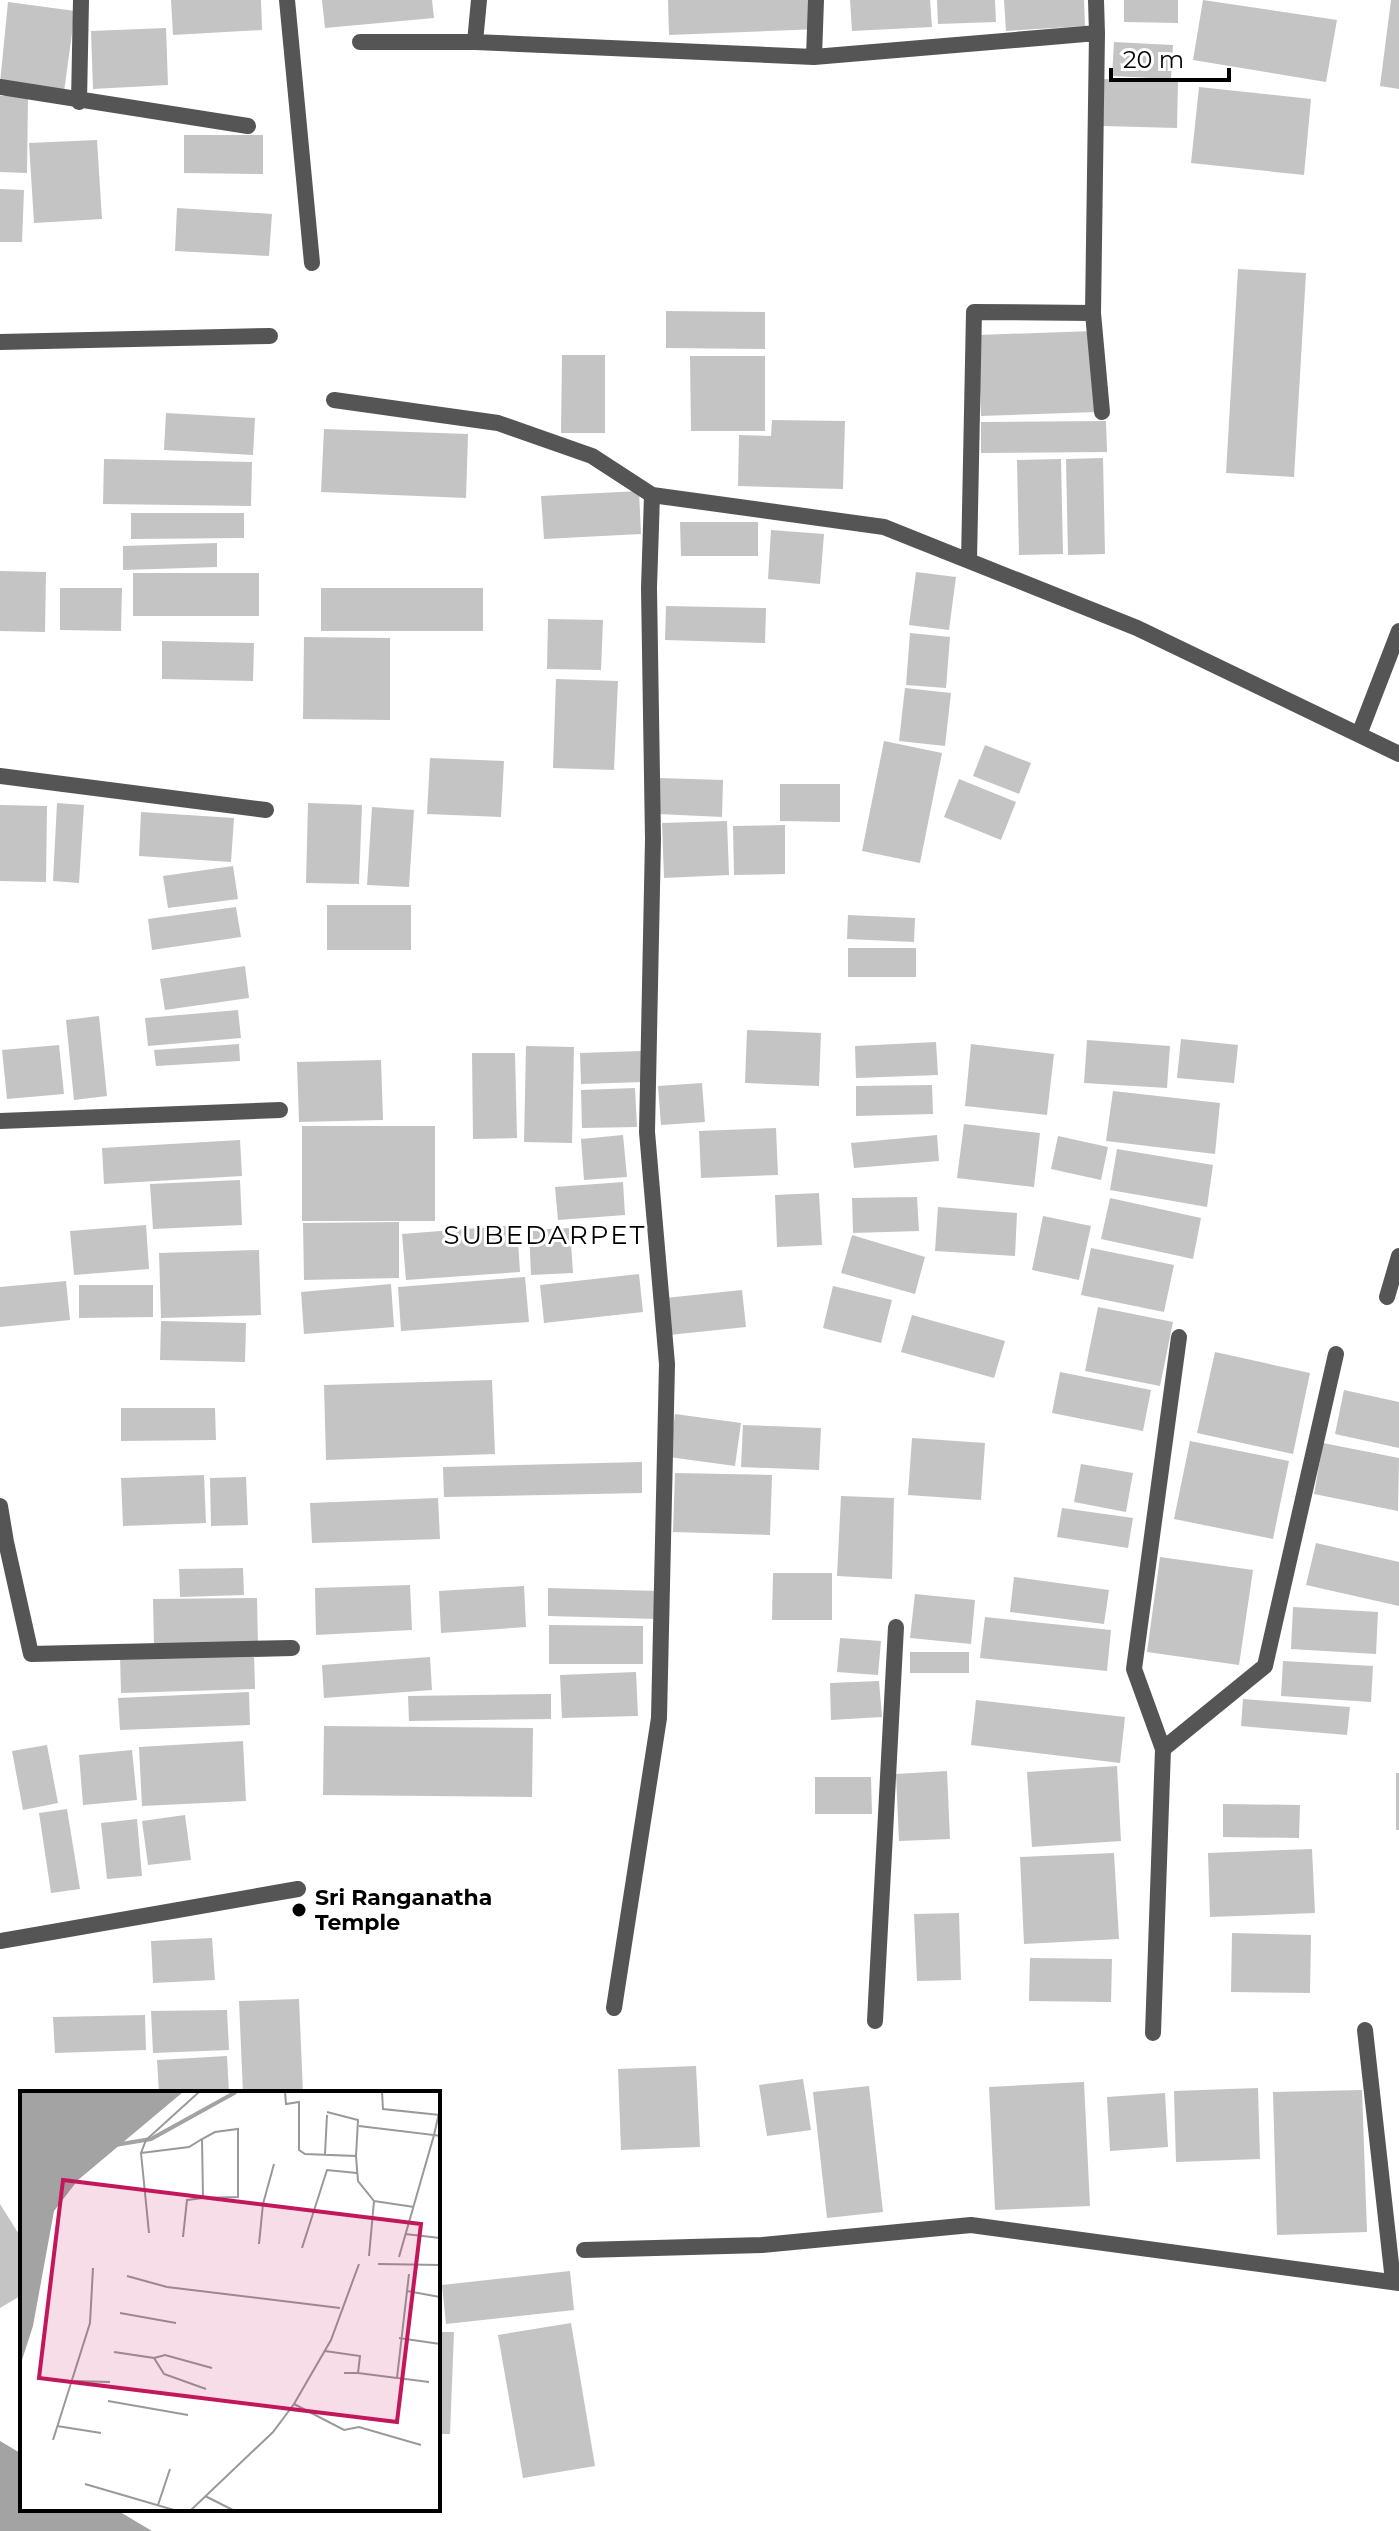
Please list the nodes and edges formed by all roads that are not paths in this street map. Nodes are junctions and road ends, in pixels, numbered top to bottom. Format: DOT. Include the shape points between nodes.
graph roads {
  1 [pos="81,0"];
  2 [pos="287,0"];
  3 [pos="479,0"];
  4 [pos="816,0"];
  5 [pos="1096,0"];
  6 [pos="1097,33"];
  7 [pos="360,42"];
  8 [pos="475,42"];
  9 [pos="814,57"];
  10 [pos="0,87"];
  11 [pos="79,102"];
  12 [pos="248,126"];
  13 [pos="312,263"];
  14 [pos="1093,313"];
  15 [pos="270,336"];
  16 [pos="0,342"];
  17 [pos="334,400"];
  18 [pos="1102,412"];
  19 [pos="652,495"];
  20 [pos="969,561"];
  21 [pos="1399,631"];
  22 [pos="1360,732"];
  23 [pos="1399,754"];
  24 [pos="0,776"];
  25 [pos="266,810"];
  26 [pos="280,1110"];
  27 [pos="0,1121"];
  28 [pos="1399,1256"];
  29 [pos="1387,1297"];
  30 [pos="1179,1337"];
  31 [pos="1336,1354"];
  32 [pos="0,1506"];
  33 [pos="3,1543"];
  34 [pos="896,1627"];
  35 [pos="292,1648"];
  36 [pos="1163,1749"];
  37 [pos="298,1889"];
  38 [pos="0,1941"];
  39 [pos="614,2008"];
  40 [pos="875,2021"];
  41 [pos="1365,2030"];
  42 [pos="1153,2033"];
  43 [pos="584,2250"];
  44 [pos="1396,2282"];
  1 -- 11 [label="street"];
  2 -- 13 [label="street"];
  3 -- 8 [label="street"];
  4 -- 9 [label="street"];
  5 -- 6 [label="street"];
  6 -- 9 [label="street"];
  6 -- 14 [label="street"];
  7 -- 8 [label="street"];
  8 -- 9 [label="street"];
  10 -- 11 [label="street"];
  11 -- 12 [label="street"];
  14 -- 18 [label="street"];
  14 -- 20 [label="street" via="974,312"];
  15 -- 16 [label="street"];
  17 -- 19 [label="street" via="498,423 592,456"];
  19 -- 20 [label="street" via="884,527"];
  19 -- 39 [label="street" via="647,1132 667,1364 659,1702"];
  20 -- 22 [label="street" via="1137,628"];
  21 -- 22 [label="street"];
  22 -- 23 [label="street"];
  24 -- 25 [label="street"];
  26 -- 27 [label="street"];
  28 -- 29 [label="street"];
  30 -- 36 [label="street" via="1134,1669"];
  31 -- 36 [label="street" via="1265,1666"];
  32 -- 33 [label="street"];
  33 -- 35 [label="street" via="31,1654"];
  34 -- 40 [label="street"];
  36 -- 42 [label="street"];
  37 -- 38 [label="street"];
  41 -- 44 [label="street"];
  43 -- 44 [label="street" via="762,2245 971,2225"];
}
